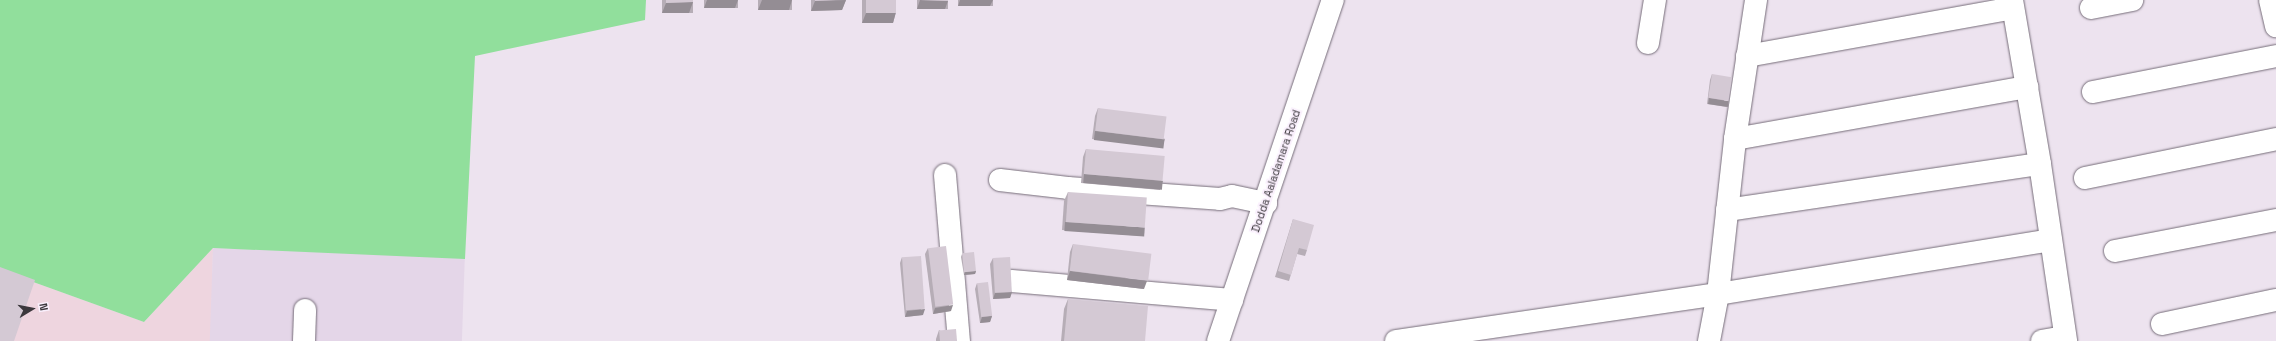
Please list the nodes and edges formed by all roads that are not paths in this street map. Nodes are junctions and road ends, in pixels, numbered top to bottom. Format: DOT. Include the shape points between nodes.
graph roads {
  1 [pos="1333,0"];
  2 [pos="1655,0"];
  3 [pos="1756,0"];
  4 [pos="2132,0"];
  5 [pos="2270,0"];
  6 [pos="2013,4"];
  7 [pos="2091,8"];
  8 [pos="2276,26"];
  9 [pos="1648,43"];
  10 [pos="1747,56"];
  11 [pos="2276,56"];
  12 [pos="2027,87"];
  13 [pos="2093,92"];
  14 [pos="1735,139"];
  15 [pos="2276,139"];
  16 [pos="2040,164"];
  17 [pos="945,175"];
  18 [pos="2085,178"];
  19 [pos="1000,180"];
  20 [pos="1266,203"];
  21 [pos="1727,210"];
  22 [pos="2276,220"];
  23 [pos="2051,240"];
  24 [pos="2115,252"];
  25 [pos="1011,281"];
  26 [pos="1718,294"];
  27 [pos="1232,300"];
  28 [pos="2276,300"];
  29 [pos="305,310"];
  30 [pos="2162,324"];
  31 [pos="2065,339"];
  32 [pos="304,341"];
  33 [pos="959,341"];
  34 [pos="1218,341"];
  35 [pos="1396,341"];
  36 [pos="1709,341"];
  37 [pos="2042,341"];
  1 -- 20 [label="street, Dodda Aaladamara Road"];
  2 -- 9 [label="street"];
  3 -- 10 [label="street"];
  4 -- 7 [label="street"];
  5 -- 8 [label="street"];
  6 -- 10 [label="street"];
  6 -- 12 [label="street"];
  10 -- 14 [label="street"];
  11 -- 13 [label="street"];
  12 -- 14 [label="street"];
  12 -- 16 [label="street"];
  14 -- 21 [label="street"];
  15 -- 18 [label="street"];
  16 -- 21 [label="street"];
  16 -- 23 [label="street"];
  17 -- 33 [label="street"];
  19 -- 20 [label="street" via="1068,188 1220,199 1232,196"];
  20 -- 27 [label="street, Dodda Aaladamara Road"];
  21 -- 26 [label="street"];
  22 -- 24 [label="street"];
  23 -- 26 [label="street"];
  23 -- 31 [label="street"];
  25 -- 27 [label="street"];
  26 -- 35 [label="street"];
  26 -- 36 [label="street"];
  27 -- 34 [label="street, Dodda Aaladamara Road"];
  28 -- 30 [label="street"];
  29 -- 32 [label="street"];
  31 -- 37 [label="street"];
}
